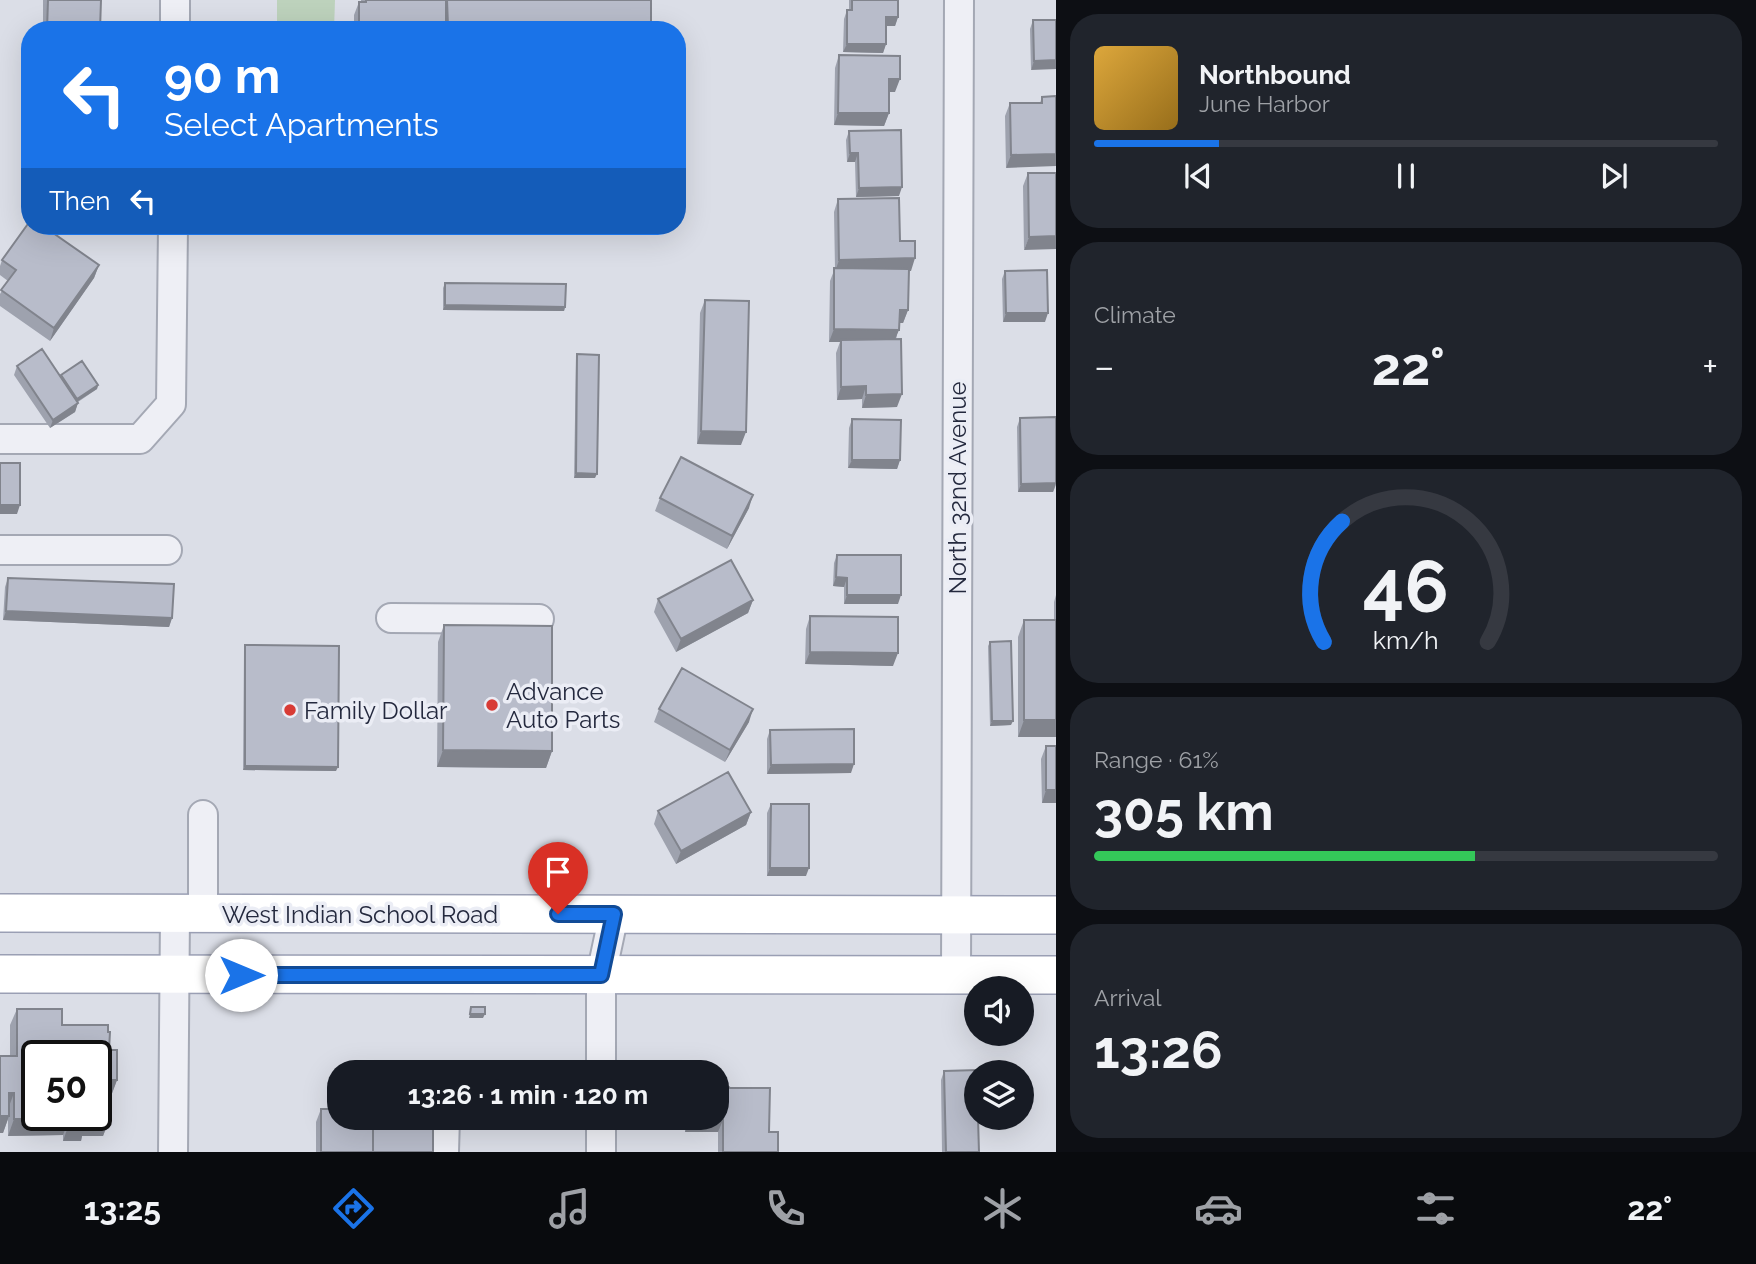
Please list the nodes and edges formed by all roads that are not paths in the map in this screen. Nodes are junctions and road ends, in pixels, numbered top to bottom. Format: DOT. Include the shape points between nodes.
graph roads {
  1 [pos="175,0"];
  2 [pos="959,0"];
  3 [pos="175,21"];
  4 [pos="173,235"];
  5 [pos="0,439"];
  6 [pos="0,550"];
  7 [pos="167,550"];
  8 [pos="391,618"];
  9 [pos="539,619"];
  10 [pos="203,815"];
  11 [pos="0,913"];
  12 [pos="189,914"];
  13 [pos="614,914"];
  14 [pos="958,915"];
  15 [pos="1056,915"];
  16 [pos="0,974"];
  17 [pos="174,975"];
  18 [pos="601,975"];
  19 [pos="956,975"];
  20 [pos="1056,975"];
  21 [pos="601,1060"];
  22 [pos="445,1130"];
  23 [pos="601,1130"];
  24 [pos="173,1152"];
  25 [pos="444,1152"];
  26 [pos="601,1152"];
  1 -- 3 [label="street"];
  2 -- 14 [label="street, North 32nd Avenue"];
  4 -- 5 [label="street" via="171,404 140,439"];
  6 -- 7 [label="street"];
  8 -- 9 [label="street"];
  10 -- 12 [label="street"];
  11 -- 12 [label="main road, West Indian School Road"];
  12 -- 13 [label="main road, West Indian School Road"];
  12 -- 17 [label="street"];
  13 -- 14 [label="main road, West Indian School Road"];
  13 -- 18 [label="street"];
  14 -- 15 [label="main road, West Indian School Road"];
  14 -- 19 [label="street, North 32nd Avenue"];
  16 -- 17 [label="main road"];
  17 -- 18 [label="main road"];
  17 -- 24 [label="street"];
  18 -- 19 [label="main road"];
  18 -- 21 [label="street"];
  19 -- 20 [label="main road"];
  22 -- 25 [label="street"];
  23 -- 26 [label="street"];
}
